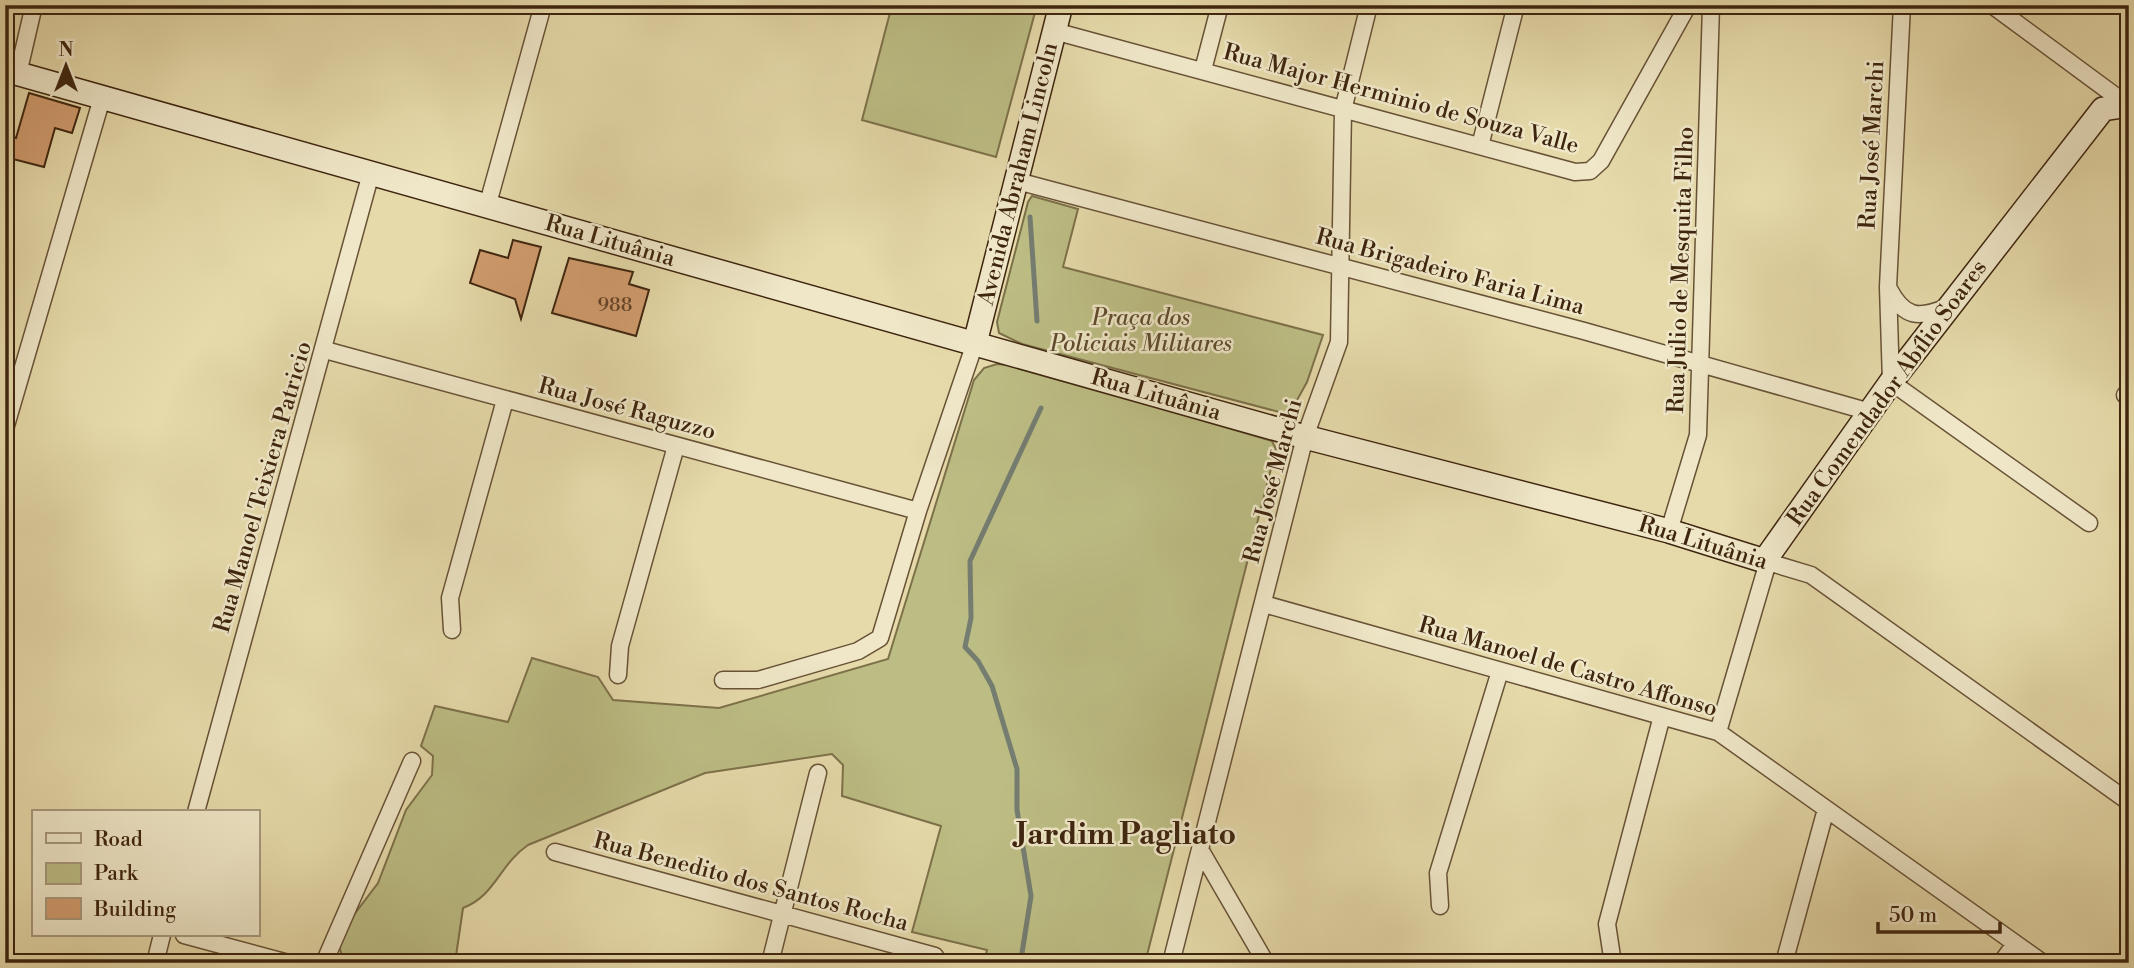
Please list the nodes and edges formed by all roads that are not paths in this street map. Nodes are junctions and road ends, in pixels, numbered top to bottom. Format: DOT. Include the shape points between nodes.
graph roads {
  1 [pos="34,5"];
  2 [pos="543,5"];
  3 [pos="1061,5"];
  4 [pos="1220,5"];
  5 [pos="1369,5"];
  6 [pos="1516,5"];
  7 [pos="1688,5"];
  8 [pos="1711,5"];
  9 [pos="1902,5"];
  10 [pos="1992,5"];
  11 [pos="1678,23"];
  12 [pos="1710,28"];
  13 [pos="1054,30"];
  14 [pos="1203,70"];
  15 [pos="11,72"];
  16 [pos="102,98"];
  17 [pos="2128,106"];
  18 [pos="1343,110"];
  19 [pos="1480,146"];
  20 [pos="371,173"];
  21 [pos="1017,181"];
  22 [pos="486,207"];
  23 [pos="1338,265"];
  24 [pos="1888,287"];
  25 [pos="1947,307"];
  26 [pos="975,343"];
  27 [pos="325,349"];
  28 [pos="1701,364"];
  29 [pos="1891,382"];
  30 [pos="505,400"];
  31 [pos="1870,412"];
  32 [pos="5,429"];
  33 [pos="1305,438"];
  34 [pos="676,446"];
  35 [pos="918,511"];
  36 [pos="2089,523"];
  37 [pos="1670,531"];
  38 [pos="1768,562"];
  39 [pos="1264,604"];
  40 [pos="452,630"];
  41 [pos="1500,671"];
  42 [pos="618,675"];
  43 [pos="723,680"];
  44 [pos="1662,716"];
  45 [pos="1718,732"];
  46 [pos="412,761"];
  47 [pos="818,773"];
  48 [pos="2129,802"];
  49 [pos="1826,809"];
  50 [pos="197,810"];
  51 [pos="1202,850"];
  52 [pos="555,852"];
  53 [pos="1440,906"];
  54 [pos="783,914"];
  55 [pos="162,936"];
  56 [pos="188,936"];
  57 [pos="2015,944"];
  58 [pos="935,956"];
  59 [pos="1612,957"];
  60 [pos="155,963"];
  61 [pos="288,963"];
  62 [pos="324,963"];
  63 [pos="771,963"];
  64 [pos="1171,963"];
  65 [pos="1266,963"];
  66 [pos="1784,963"];
  67 [pos="2001,963"];
  68 [pos="2043,963"];
  1 -- 15 [label="street"];
  2 -- 22 [label="street"];
  3 -- 13 [label="street, Avenida Abraham Lincoln"];
  4 -- 14 [label="street"];
  5 -- 18 [label="street, Rua José Marchi"];
  6 -- 19 [label="street"];
  7 -- 11 [label="street, Rua Major Herminio de Souza Valle"];
  8 -- 12 [label="street, Rua Julio de Mesquita Filho"];
  9 -- 24 [label="street, Rua José Marchi"];
  10 -- 17 [label="street"];
  11 -- 12 [label="street" via="1695,18"];
  11 -- 19 [label="street, Rua Major Herminio de Souza Valle" via="1601,161 1590,171 1575,172"];
  12 -- 28 [label="street, Rua Julio de Mesquita Filho"];
  13 -- 14 [label="street, Rua Major Herminio de Souza Valle"];
  13 -- 21 [label="street, Avenida Abraham Lincoln"];
  14 -- 18 [label="street, Rua Major Herminio de Souza Valle"];
  15 -- 16 [label="street, Rua Lituânia"];
  16 -- 20 [label="street, Rua Lituânia"];
  16 -- 32 [label="street"];
  17 -- 25 [label="street, Rua Comendador Abílio Soares" via="2103,109"];
  18 -- 19 [label="street, Rua Major Herminio de Souza Valle"];
  18 -- 23 [label="street, Rua José Marchi"];
  20 -- 22 [label="street, Rua Lituânia"];
  20 -- 27 [label="street, Rua Manoel Teixiera Patricio"];
  21 -- 23 [label="street, Rua Brigadeiro Faria Lima"];
  21 -- 26 [label="street, Avenida Abraham Lincoln"];
  22 -- 26 [label="street, Rua Lituânia"];
  23 -- 28 [label="street, Rua Brigadeiro Faria Lima"];
  23 -- 33 [label="street, Rua José Marchi" via="1339,342"];
  24 -- 25 [label="street" via="1897,305 1909,313 1928,315"];
  24 -- 29 [label="street, Rua José Marchi"];
  25 -- 29 [label="street, Rua Comendador Abílio Soares"];
  26 -- 33 [label="street, Rua Lituânia"];
  26 -- 35 [label="street"];
  27 -- 30 [label="street, Rua José Raguzzo"];
  27 -- 50 [label="street, Rua Manoel Teixiera Patricio"];
  28 -- 31 [label="street, Rua Brigadeiro Faria Lima"];
  28 -- 37 [label="street, Rua Julio de Mesquita Filho" via="1698,435"];
  29 -- 31 [label="street, Rua Comendador Abílio Soares"];
  29 -- 36 [label="street"];
  30 -- 34 [label="street, Rua José Raguzzo"];
  30 -- 40 [label="street" via="450,598"];
  31 -- 38 [label="street, Rua Comendador Abílio Soares"];
  33 -- 37 [label="street, Rua Lituânia"];
  33 -- 39 [label="street, Rua José Marchi"];
  34 -- 35 [label="street, Rua José Raguzzo"];
  34 -- 42 [label="street" via="620,646"];
  35 -- 43 [label="street" via="880,638 872,646 758,680"];
  37 -- 38 [label="street, Rua Lituânia"];
  38 -- 45 [label="street, Rua Comendador Abílio Soares"];
  38 -- 48 [label="street, Rua Lituânia" via="1811,575"];
  39 -- 41 [label="street, Rua Manoel de Castro Affonso"];
  39 -- 51 [label="street, Rua José Marchi"];
  41 -- 44 [label="street, Rua Manoel de Castro Affonso"];
  41 -- 53 [label="street" via="1438,873"];
  44 -- 45 [label="street, Rua Manoel de Castro Affonso"];
  44 -- 59 [label="street" via="1607,924"];
  45 -- 49 [label="street, Rua Manoel de Castro Affonso"];
  46 -- 62 [label="street"];
  47 -- 54 [label="street"];
  49 -- 57 [label="street, Rua Manoel de Castro Affonso"];
  49 -- 66 [label="street"];
  51 -- 64 [label="street, Rua José Marchi"];
  51 -- 65 [label="street"];
  52 -- 54 [label="street, Rua Benedito dos Santos Rocha"];
  54 -- 58 [label="street, Rua Benedito dos Santos Rocha"];
  54 -- 63 [label="street"];
  55 -- 60 [label="street"];
  56 -- 61 [label="street"];
  57 -- 67 [label="street"];
  57 -- 68 [label="street, Rua Manoel de Castro Affonso"];
}
